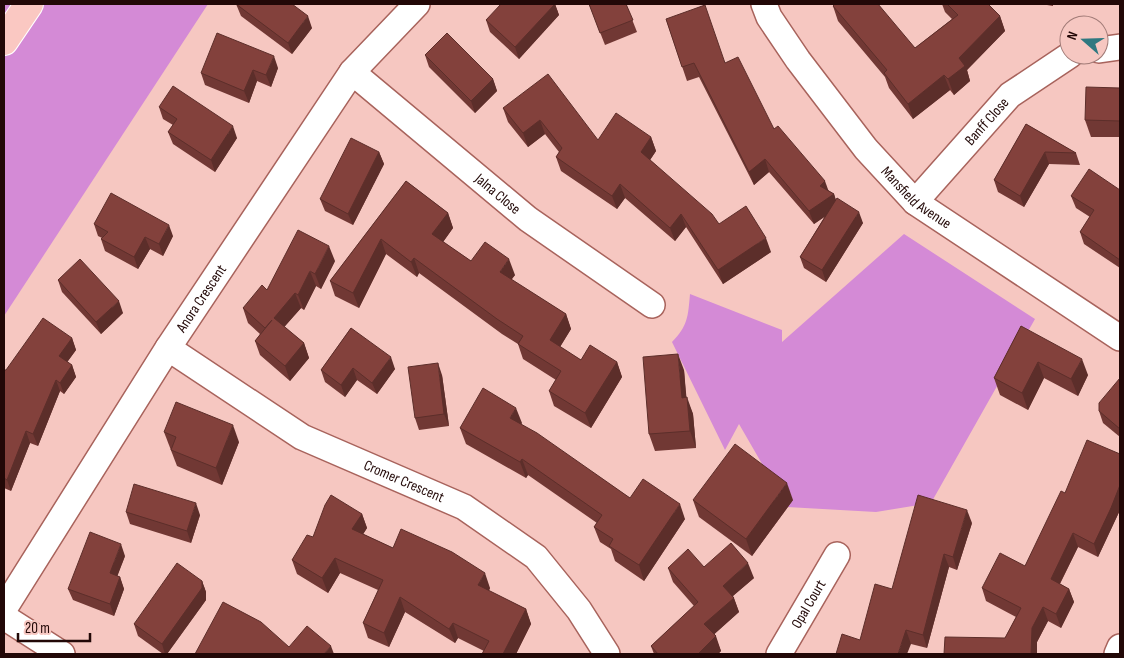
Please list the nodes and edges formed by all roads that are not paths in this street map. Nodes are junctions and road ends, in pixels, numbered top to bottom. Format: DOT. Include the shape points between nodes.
graph roads {
  1 [pos="29,4"];
  2 [pos="417,4"];
  3 [pos="764,4"];
  4 [pos="4,41"];
  5 [pos="1059,62"];
  6 [pos="352,72"];
  7 [pos="915,202"];
  8 [pos="652,305"];
  9 [pos="1120,338"];
  10 [pos="168,348"];
  11 [pos="837,555"];
  12 [pos="4,609"];
  13 [pos="4,618"];
  14 [pos="1120,648"];
  15 [pos="62,654"];
  16 [pos="607,654"];
  17 [pos="778,654"];
  18 [pos="1116,654"];
  1 -- 4 [label="highway"];
  2 -- 6 [label="street, Anora Crescent"];
  3 -- 7 [label="street, Mansfield Avenue" via="809,75 866,149"];
  5 -- 7 [label="street, Banff Close" via="1010,94"];
  6 -- 8 [label="street, Jalna Close" via="528,218"];
  6 -- 10 [label="street, Anora Crescent"];
  7 -- 9 [label="street, Mansfield Avenue"];
  10 -- 12 [label="street, Anora Crescent"];
  10 -- 16 [label="street, Cromer Crescent" via="302,436 464,507 536,557 579,610"];
  11 -- 17 [label="street, Opal Court"];
  13 -- 15 [label="street"];
  14 -- 18 [label="street"];
}
